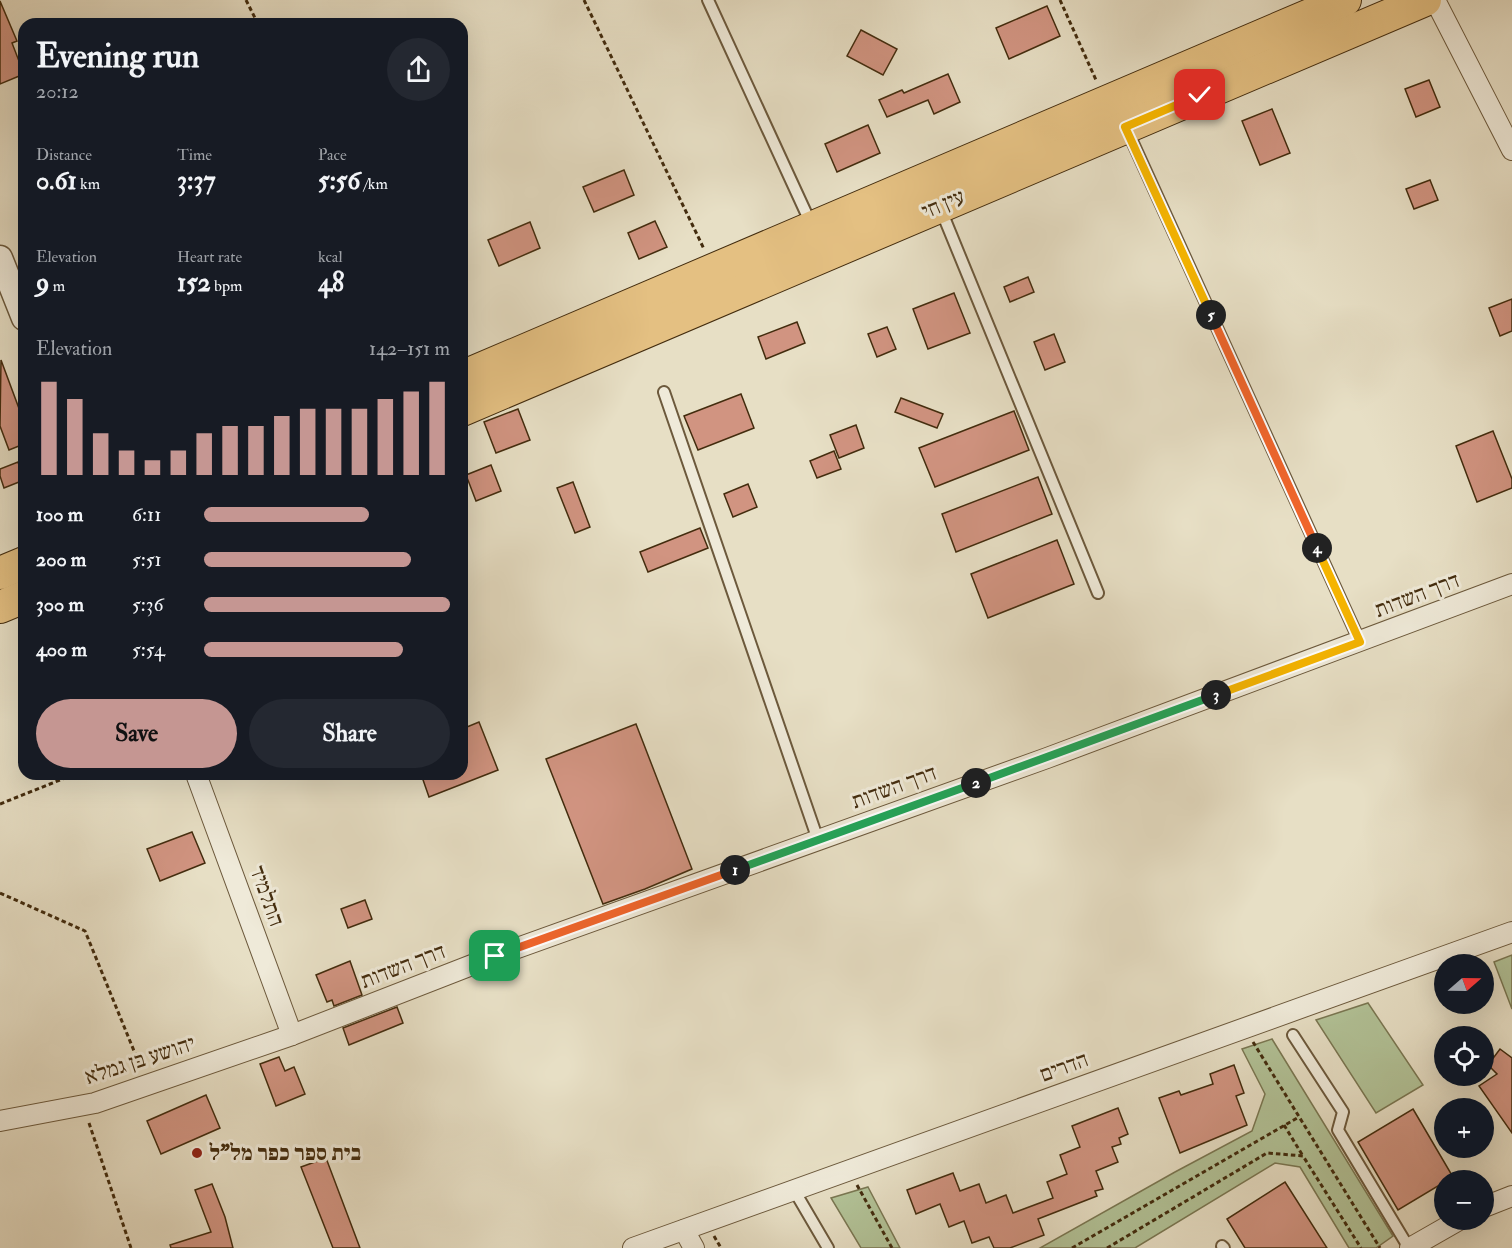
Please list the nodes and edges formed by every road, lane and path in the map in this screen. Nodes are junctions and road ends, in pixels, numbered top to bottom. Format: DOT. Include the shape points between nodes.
graph roads {
  1 [pos="246,0"];
  2 [pos="584,0"];
  3 [pos="708,0"];
  4 [pos="1060,0"];
  5 [pos="1345,0"];
  6 [pos="1425,0"];
  7 [pos="1435,0"];
  8 [pos="255,18"];
  9 [pos="1107,102"];
  10 [pos="1125,127"];
  11 [pos="1512,150"];
  12 [pos="939,206"];
  13 [pos="812,227"];
  14 [pos="0,258"];
  15 [pos="714,269"];
  16 [pos="18,303"];
  17 [pos="468,374"];
  18 [pos="663,392"];
  19 [pos="468,407"];
  20 [pos="18,566"];
  21 [pos="0,573"];
  22 [pos="1512,584"];
  23 [pos="1098,593"];
  24 [pos="18,600"];
  25 [pos="0,607"];
  26 [pos="1360,642"];
  27 [pos="60,780"];
  28 [pos="198,780"];
  29 [pos="0,804"];
  30 [pos="818,840"];
  31 [pos="0,893"];
  32 [pos="1512,932"];
  33 [pos="1245,1028"];
  34 [pos="292,1035"];
  35 [pos="1293,1035"];
  36 [pos="148,1084"];
  37 [pos="82,1104"];
  38 [pos="1299,1117"];
  39 [pos="0,1121"];
  40 [pos="1284,1125"];
  41 [pos="1304,1156"];
  42 [pos="849,1171"];
  43 [pos="794,1190"];
  44 [pos="1512,1196"];
  45 [pos="1494,1203"];
  46 [pos="684,1230"];
  47 [pos="1444,1230"];
  48 [pos="665,1243"];
  49 [pos="1419,1246"];
  50 [pos="131,1248"];
  51 [pos="633,1248"];
  52 [pos="694,1248"];
  53 [pos="828,1248"];
  54 [pos="892,1248"];
  55 [pos="1072,1248"];
  56 [pos="1107,1248"];
  57 [pos="1361,1248"];
  58 [pos="1380,1248"];
  1 -- 8 [label="path"];
  2 -- 15 [label="path"];
  3 -- 13 [label="lane"];
  4 -- 9 [label="path"];
  5 -- 9 [label="main road, עין חי"];
  6 -- 10 [label="main road, עין חי"];
  7 -- 11 [label="street"];
  9 -- 13 [label="main road, עין חי"];
  10 -- 12 [label="main road, עין חי"];
  10 -- 26 [label="lane"];
  12 -- 19 [label="main road, עין חי"];
  12 -- 23 [label="lane"];
  13 -- 15 [label="main road, עין חי"];
  14 -- 16 [label="street"];
  15 -- 17 [label="main road, עין חי"];
  18 -- 30 [label="lane"];
  20 -- 21 [label="main road"];
  22 -- 26 [label="street, דרך השדות"];
  24 -- 25 [label="main road"];
  26 -- 30 [label="street, דרך השדות"];
  27 -- 29 [label="path"];
  28 -- 34 [label="street, התלמיד"];
  30 -- 34 [label="street, דרך השדות" via="495,956"];
  31 -- 36 [label="path" via="85,930"];
  32 -- 33 [label="street, הדרים"];
  33 -- 38 [label="path"];
  33 -- 42 [label="street, הדרים"];
  34 -- 36 [label="street, יהושע בן גמלא"];
  35 -- 49 [label="lane" via="1343,1112 1338,1130"];
  36 -- 37 [label="street, יהושע בן גמלא"];
  37 -- 39 [label="street, יהושע בן גמלא"];
  37 -- 50 [label="path"];
  38 -- 40 [label="path"];
  38 -- 58 [label="path"];
  40 -- 41 [label="path"];
  40 -- 55 [label="path"];
  41 -- 56 [label="path" via="1267,1153"];
  41 -- 57 [label="path"];
  42 -- 43 [label="street, הדרים"];
  42 -- 54 [label="path"];
  43 -- 46 [label="street, הדרים"];
  43 -- 53 [label="lane"];
  44 -- 45 [label="street"];
  46 -- 48 [label="street, הדרים"];
  46 -- 52 [label="street"];
  47 -- 49 [label="street"];
  48 -- 51 [label="street, הדרים"];
}
